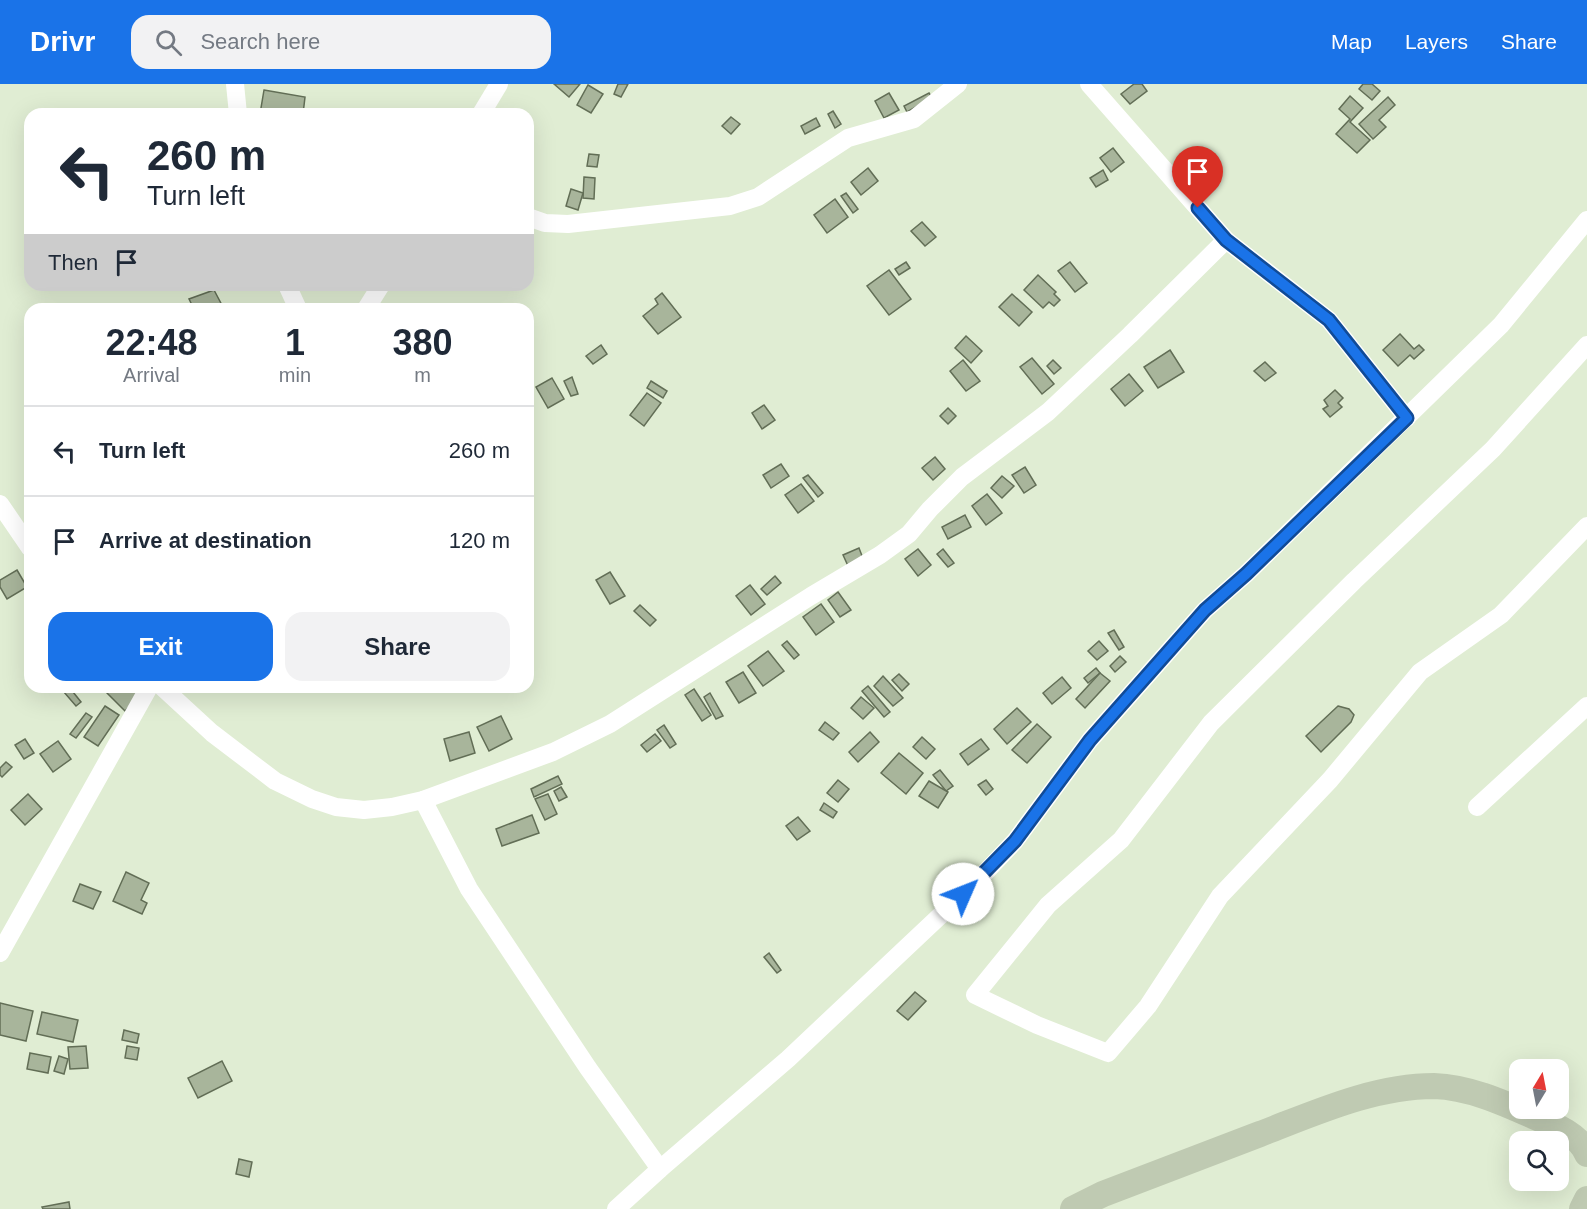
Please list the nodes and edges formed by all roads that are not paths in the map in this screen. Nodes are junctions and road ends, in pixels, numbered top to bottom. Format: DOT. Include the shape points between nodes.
graph roads {
  1 [pos="235,84"];
  2 [pos="499,84"];
  3 [pos="958,84"];
  4 [pos="1089,84"];
  5 [pos="237,108"];
  6 [pos="485,108"];
  7 [pos="534,219"];
  8 [pos="1587,220"];
  9 [pos="1226,240"];
  10 [pos="1587,345"];
  11 [pos="1407,418"];
  12 [pos="0,504"];
  13 [pos="1587,526"];
  14 [pos="24,539"];
  15 [pos="146,693"];
  16 [pos="169,693"];
  17 [pos="1587,706"];
  18 [pos="423,800"];
  19 [pos="1477,807"];
  20 [pos="0,953"];
  21 [pos="1587,1154"];
  22 [pos="660,1168"];
  23 [pos="1587,1199"];
  24 [pos="616,1209"];
  25 [pos="1073,1209"];
  26 [pos="1582,1209"];
  1 -- 5 [label="street"];
  2 -- 6 [label="street"];
  3 -- 7 [label="street" via="914,119 848,138 743,203 568,224"];
  4 -- 9 [label="street"];
  8 -- 11 [label="street" via="1501,325"];
  9 -- 11 [label="street" via="1329,320"];
  9 -- 18 [label="street" via="1048,412 962,477 909,534 880,555 610,724 553,752"];
  10 -- 13 [label="street" via="1493,449 1211,723 1121,840 1048,905 975,995 1108,1053 1148,1006 1220,896 1330,780 1420,672 1501,615"];
  11 -- 22 [label="street" via="1205,610 1090,740 1015,841 978,880 788,1059"];
  12 -- 14 [label="street"];
  15 -- 20 [label="street"];
  16 -- 18 [label="street" via="212,733 275,781 312,799 364,810"];
  17 -- 19 [label="street"];
  18 -- 22 [label="street" via="469,890"];
  21 -- 25 [label="main road" via="1583,1145 1557,1127 1510,1105 1468,1091 1436,1086 1403,1088 1332,1106"];
  22 -- 24 [label="street"];
  23 -- 26 [label="main road"];
}
